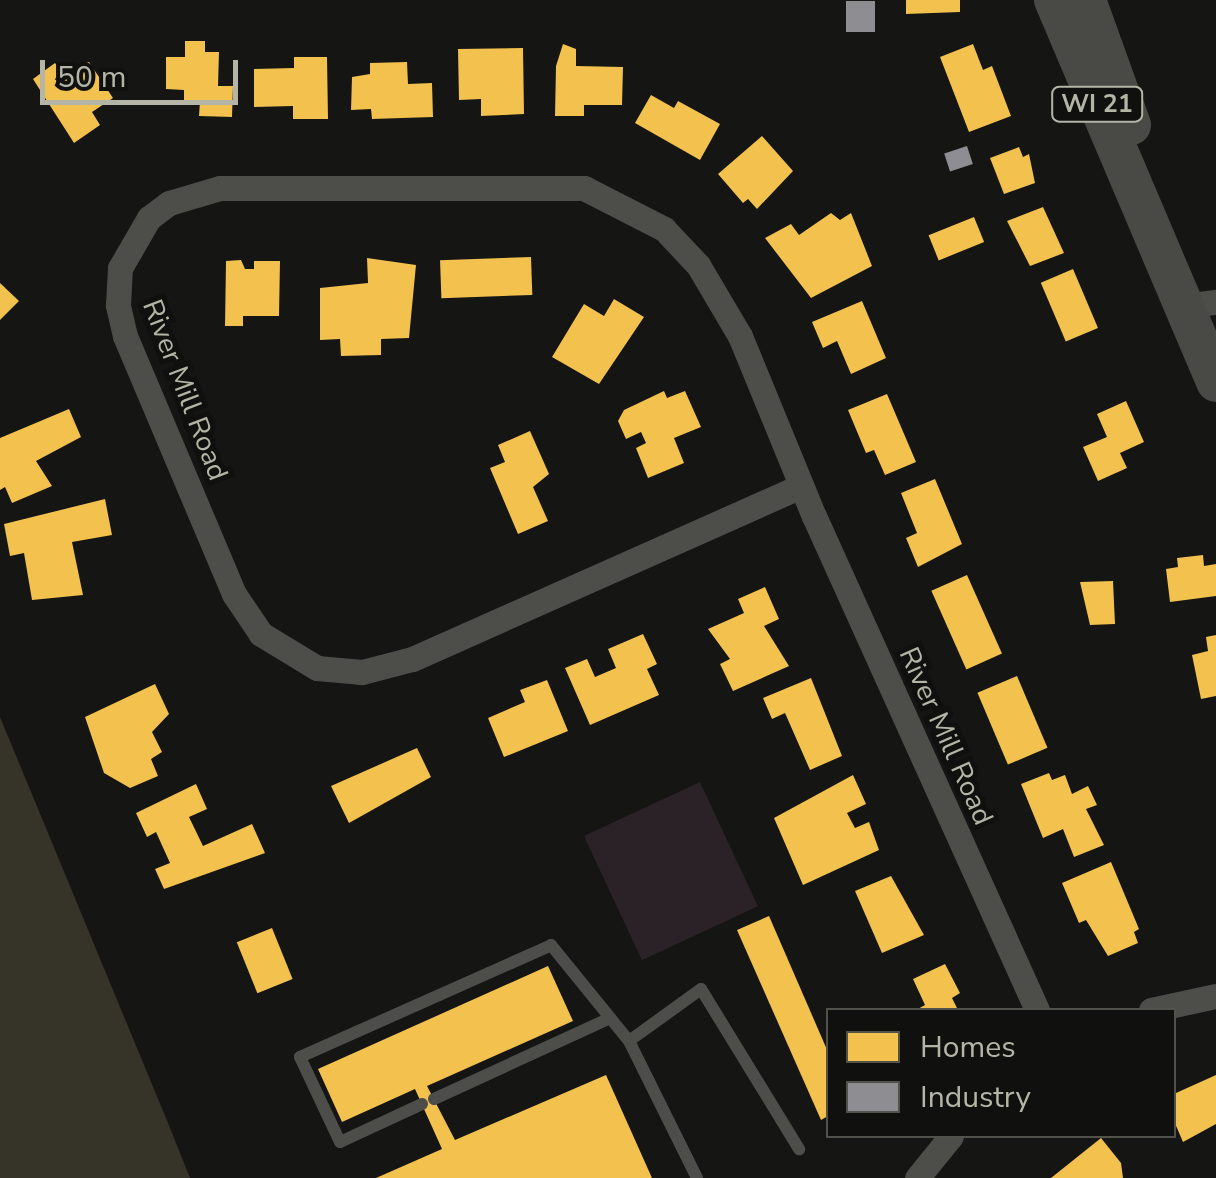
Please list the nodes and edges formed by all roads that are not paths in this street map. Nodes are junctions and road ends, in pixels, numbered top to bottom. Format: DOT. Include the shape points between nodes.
graph roads {
  1 [pos="1054,0"];
  2 [pos="1086,0"];
  3 [pos="1140,208"];
  4 [pos="1199,304"];
  5 [pos="1216,382"];
  6 [pos="801,486"];
  7 [pos="1216,996"];
  8 [pos="1037,1008"];
  9 [pos="1160,1008"];
  10 [pos="610,1018"];
  11 [pos="629,1041"];
  12 [pos="949,1138"];
  13 [pos="799,1149"];
  14 [pos="697,1178"];
  15 [pos="917,1178"];
  1 -- 3 [label="main road, WI 21"];
  2 -- 3 [label="main road" via="1130,121"];
  3 -- 4 [label="main road, WI 21"];
  4 -- 5 [label="main road, WI 21"];
  6 -- 6 [label="street, River Mill Road" via="740,336 698,265 664,229 602,194 532,185 220,188 169,203 149,218 120,268 125,336 234,594 262,634 317,668 362,672 412,659"];
  6 -- 8 [label="street, River Mill Road"];
  7 -- 9 [label="street"];
  10 -- 10 [label="lane" via="551,945 300,1057 340,1142"];
  10 -- 11 [label="lane"];
  11 -- 13 [label="lane" via="701,989"];
  11 -- 14 [label="lane"];
  12 -- 15 [label="street"];
}
